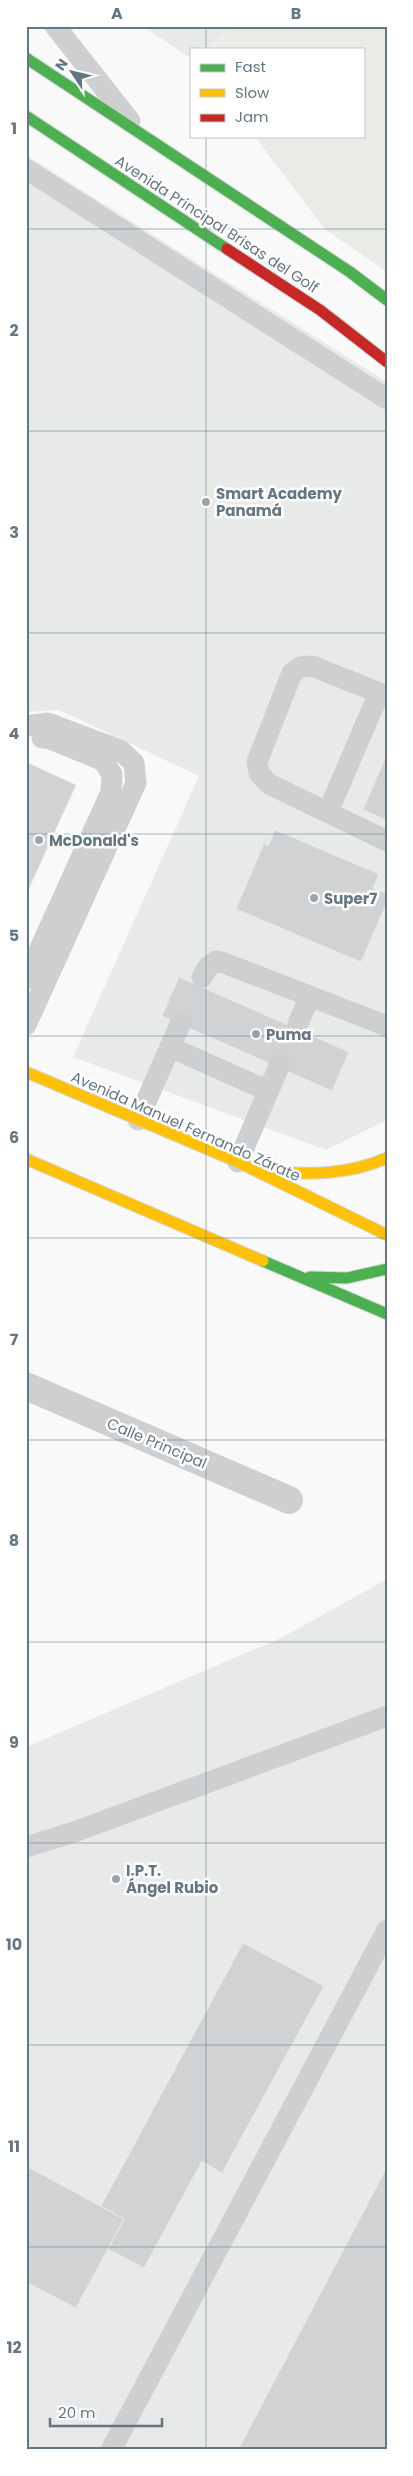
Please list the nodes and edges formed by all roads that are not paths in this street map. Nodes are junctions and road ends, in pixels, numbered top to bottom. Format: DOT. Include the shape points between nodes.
graph roads {
  1 [pos="55,26"];
  2 [pos="26,58"];
  3 [pos="26,116"];
  4 [pos="141,134"];
  5 [pos="26,169"];
  6 [pos="387,300"];
  7 [pos="387,362"];
  8 [pos="387,399"];
  9 [pos="383,695"];
  10 [pos="26,726"];
  11 [pos="26,739"];
  12 [pos="328,812"];
  13 [pos="387,841"];
  14 [pos="202,977"];
  15 [pos="32,981"];
  16 [pos="309,998"];
  17 [pos="182,1022"];
  18 [pos="298,1024"];
  19 [pos="26,1025"];
  20 [pos="387,1026"];
  21 [pos="170,1047"];
  22 [pos="280,1064"];
  23 [pos="26,1072"];
  24 [pos="268,1091"];
  25 [pos="138,1120"];
  26 [pos="387,1158"];
  27 [pos="26,1159"];
  28 [pos="245,1166"];
  29 [pos="387,1235"];
  30 [pos="387,1269"];
  31 [pos="296,1277"];
  32 [pos="387,1314"];
  33 [pos="26,1386"];
  34 [pos="288,1500"];
  35 [pos="387,1716"];
  36 [pos="26,1847"];
  37 [pos="387,1930"];
  38 [pos="111,2450"];
  1 -- 4 [label="lane"];
  2 -- 4 [label="main road"];
  3 -- 7 [label="main road, Avenida Principal Brisas del Golf" via="320,310"];
  4 -- 6 [label="main road" via="350,272"];
  5 -- 8 [label="lane"];
  9 -- 12 [label="lane"];
  9 -- 12 [label="lane" via="312,666 300,666 292,673 256,762 259,773 269,784"];
  10 -- 15 [label="lane" via="48,723 120,750 134,763 136,783"];
  11 -- 15 [label="lane" via="48,738 104,761 112,775 111,792"];
  12 -- 13 [label="lane"];
  14 -- 16 [label="lane" via="216,961"];
  15 -- 19 [label="lane"];
  16 -- 18 [label="lane"];
  16 -- 20 [label="lane"];
  17 -- 21 [label="lane"];
  21 -- 24 [label="lane"];
  21 -- 25 [label="lane"];
  22 -- 24 [label="lane"];
  23 -- 25 [label="main road, Avenida Manuel Fernando Zárate"];
  24 -- 28 [label="lane"];
  25 -- 28 [label="main road, Avenida Manuel Fernando Zárate"];
  26 -- 28 [label="main road" via="345,1172 306,1174"];
  27 -- 31 [label="main road"];
  28 -- 29 [label="main road, Avenida Manuel Fernando Zárate"];
  30 -- 31 [label="main road" via="347,1278"];
  31 -- 32 [label="main road"];
  33 -- 34 [label="street, Calle Principal"];
  35 -- 36 [label="lane"];
  37 -- 38 [label="lane"];
}
